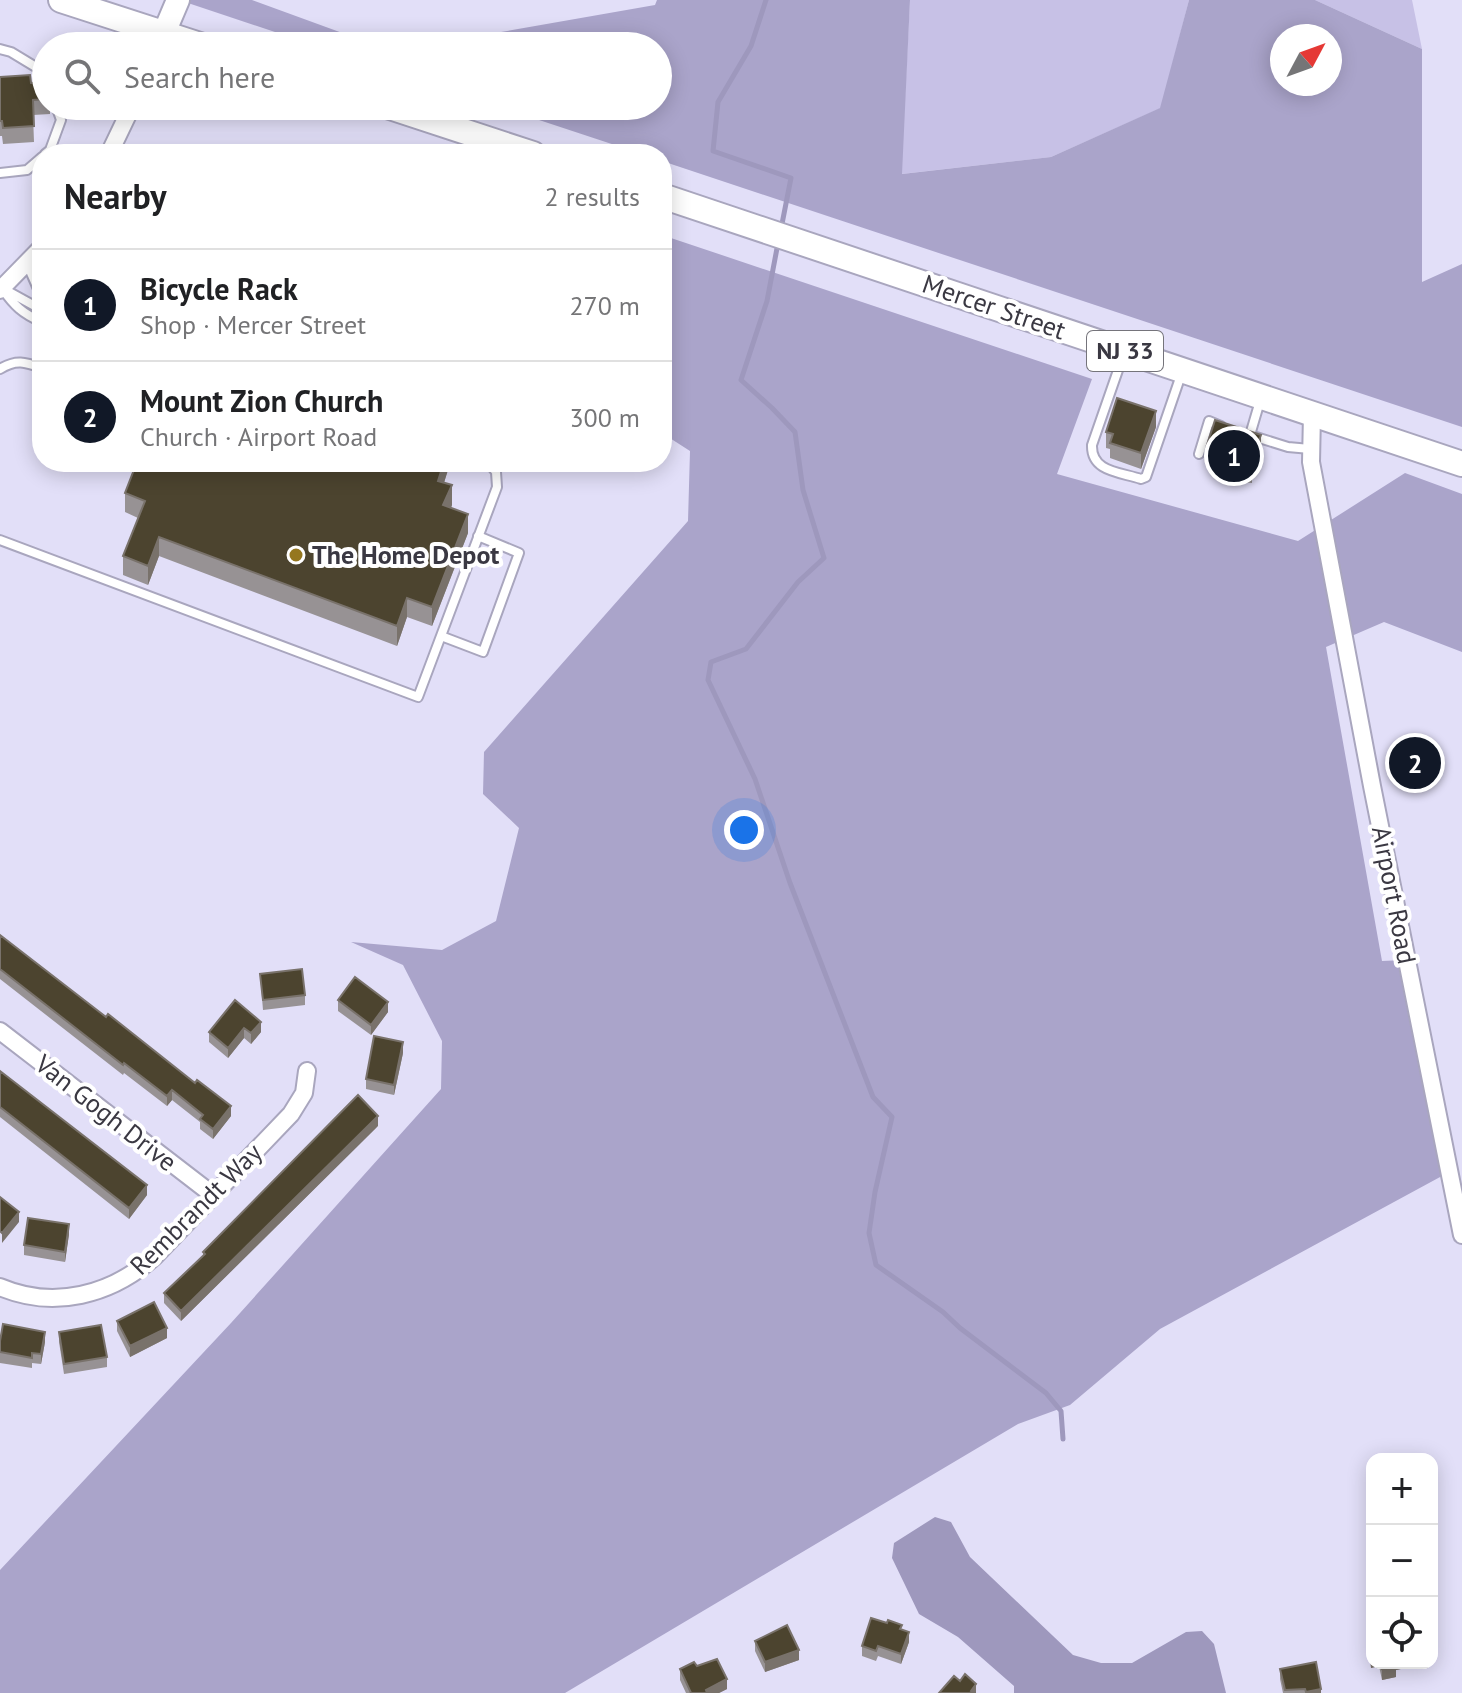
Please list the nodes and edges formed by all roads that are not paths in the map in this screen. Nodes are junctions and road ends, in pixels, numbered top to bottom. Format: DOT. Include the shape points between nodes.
graph roads {
  1 [pos="61,0"];
  2 [pos="178,0"];
  3 [pos="142,32"];
  4 [pos="165,32"];
  5 [pos="0,49"];
  6 [pos="32,65"];
  7 [pos="61,120"];
  8 [pos="125,120"];
  9 [pos="430,120"];
  10 [pos="52,144"];
  11 [pos="114,144"];
  12 [pos="503,144"];
  13 [pos="32,166"];
  14 [pos="0,173"];
  15 [pos="672,199"];
  16 [pos="32,258"];
  17 [pos="27,264"];
  18 [pos="32,275"];
  19 [pos="1,285"];
  20 [pos="32,304"];
  21 [pos="32,317"];
  22 [pos="1125,351"];
  23 [pos="32,364"];
  24 [pos="0,369"];
  25 [pos="1182,370"];
  26 [pos="1262,397"];
  27 [pos="1312,414"];
  28 [pos="1250,435"];
  29 [pos="1310,449"];
  30 [pos="1199,454"];
  31 [pos="1462,464"];
  32 [pos="496,472"];
  33 [pos="478,536"];
  34 [pos="0,540"];
  35 [pos="441,636"];
  36 [pos="0,1031"];
  37 [pos="307,1071"];
  38 [pos="1458,1189"];
  39 [pos="213,1195"];
  40 [pos="1462,1235"];
  41 [pos="0,1287"];
  1 -- 3 [label="main road"];
  2 -- 4 [label="street"];
  5 -- 6 [label="lane"];
  7 -- 10 [label="lane"];
  8 -- 11 [label="street"];
  9 -- 12 [label="main road"];
  13 -- 14 [label="lane"];
  15 -- 22 [label="main road, Mercer Street / NJ 33"];
  16 -- 17 [label="street"];
  17 -- 18 [label="lane"];
  17 -- 19 [label="street"];
  19 -- 20 [label="lane"];
  19 -- 21 [label="lane" via="12,304"];
  22 -- 25 [label="main road, Mercer Street / NJ 33"];
  22 -- 25 [label="lane" via="1092,445 1097,465 1112,470 1146,477"];
  23 -- 24 [label="lane" via="15,361"];
  25 -- 26 [label="main road, Mercer Street / NJ 33"];
  26 -- 27 [label="main road, Mercer Street / NJ 33"];
  26 -- 28 [label="lane"];
  27 -- 29 [label="street, Airport Road"];
  27 -- 31 [label="main road, Mercer Street / NJ 33"];
  28 -- 29 [label="lane"];
  28 -- 30 [label="lane" via="1209,421"];
  29 -- 38 [label="street, Airport Road" via="1372,786"];
  32 -- 33 [label="lane" via="497,487"];
  33 -- 35 [label="lane"];
  33 -- 35 [label="lane" via="519,553 483,652"];
  34 -- 35 [label="lane" via="418,697"];
  36 -- 39 [label="street, Van Gogh Drive"];
  37 -- 39 [label="street, Rembrandt Way" via="298,1105"];
  38 -- 40 [label="street, Airport Road"];
  39 -- 41 [label="street, Rembrandt Way" via="147,1263 110,1287 59,1298 26,1296"];
}
